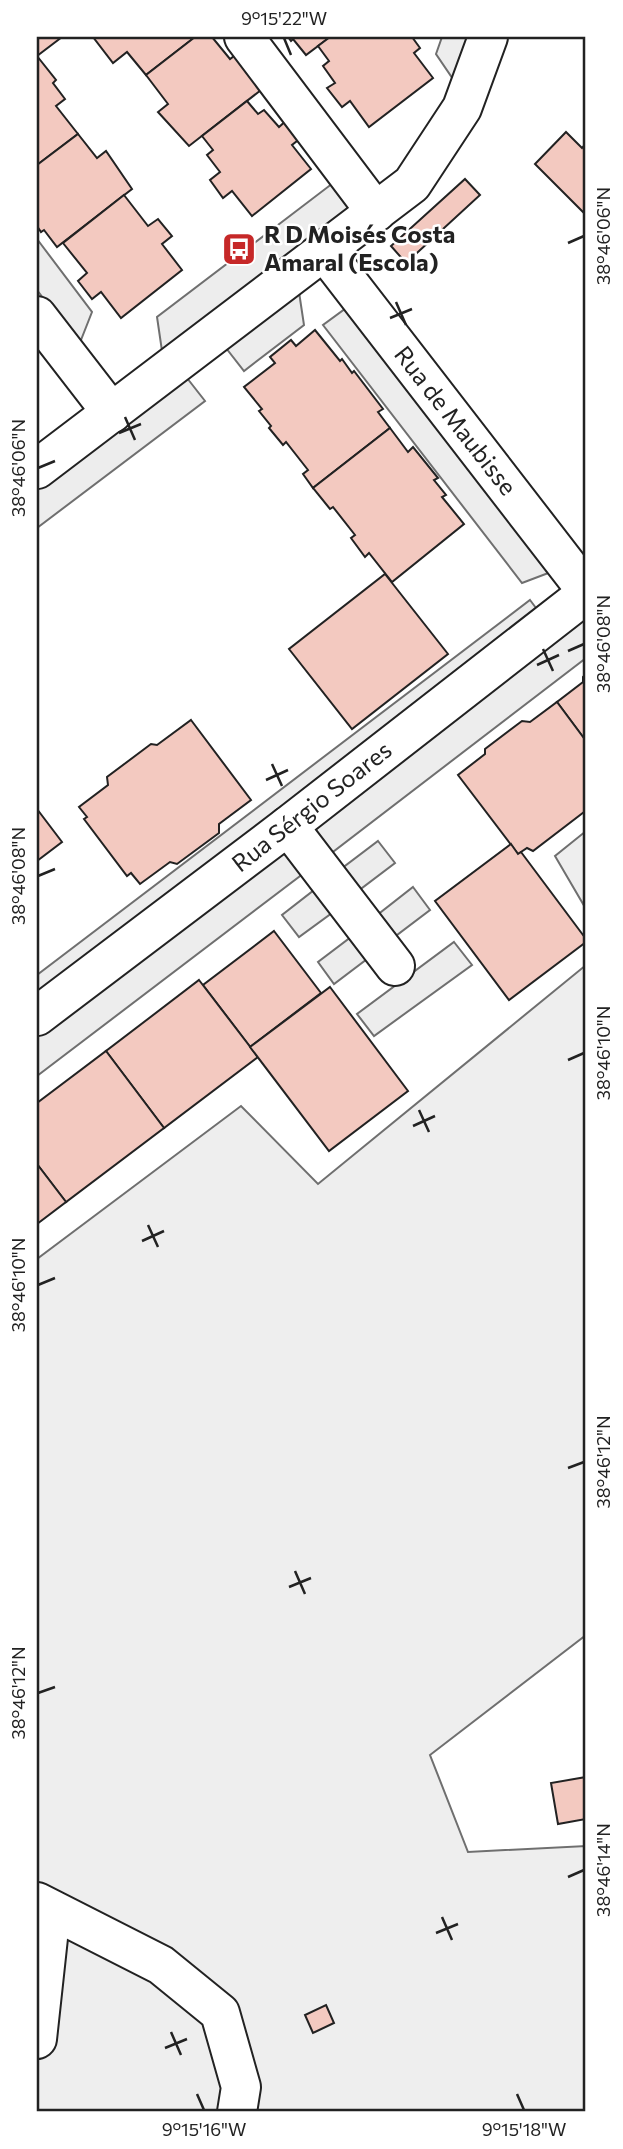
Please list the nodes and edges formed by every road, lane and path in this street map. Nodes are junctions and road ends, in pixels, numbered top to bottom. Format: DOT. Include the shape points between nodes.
graph roads {
  1 [pos="244,37"];
  2 [pos="488,37"];
  3 [pos="376,212"];
  4 [pos="324,251"];
  5 [pos="37,316"];
  6 [pos="112,413"];
  7 [pos="37,469"];
  8 [pos="586,592"];
  9 [pos="288,826"];
  10 [pos="395,966"];
  11 [pos="37,1016"];
  12 [pos="44,1906"];
  13 [pos="37,2039"];
  14 [pos="237,2112"];
  1 -- 3 [label="street"];
  2 -- 3 [label="street" via="462,108 412,184"];
  3 -- 4 [label="street"];
  4 -- 6 [label="street"];
  4 -- 8 [label="street, Rua de Maubisse"];
  5 -- 6 [label="street"];
  6 -- 7 [label="street"];
  8 -- 9 [label="street, Rua Sérgio Soares"];
  9 -- 10 [label="street"];
  9 -- 11 [label="street, Rua Sérgio Soares"];
  12 -- 13 [label="street"];
  12 -- 14 [label="street" via="161,1965 220,2013 241,2087"];
}
